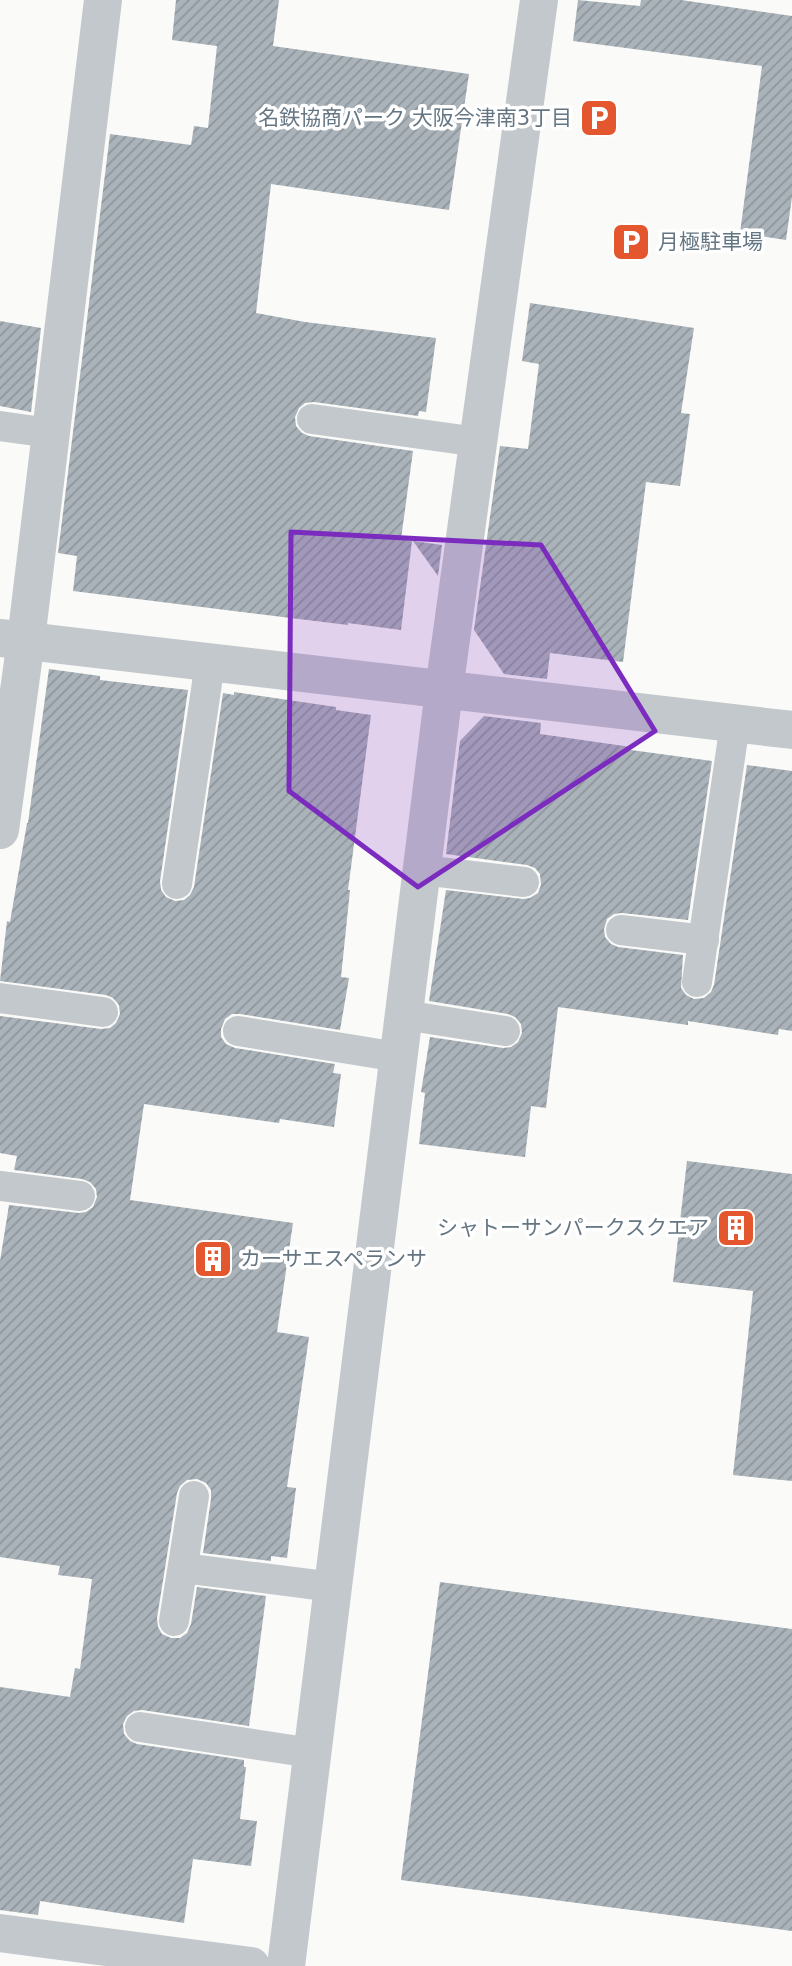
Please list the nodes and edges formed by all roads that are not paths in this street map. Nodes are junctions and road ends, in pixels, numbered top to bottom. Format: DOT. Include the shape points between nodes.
graph roads {
  1 [pos="103,0"];
  2 [pos="538,0"];
  3 [pos="312,419"];
  4 [pos="0,426"];
  5 [pos="51,433"];
  6 [pos="478,442"];
  7 [pos="13,639"];
  8 [pos="210,663"];
  9 [pos="444,690"];
  10 [pos="735,724"];
  11 [pos="792,730"];
  12 [pos="0,830"];
  13 [pos="422,870"];
  14 [pos="524,882"];
  15 [pos="177,884"];
  16 [pos="621,930"];
  17 [pos="704,940"];
  18 [pos="697,982"];
  19 [pos="0,998"];
  20 [pos="103,1012"];
  21 [pos="404,1016"];
  22 [pos="238,1031"];
  23 [pos="505,1031"];
  24 [pos="398,1057"];
  25 [pos="0,1186"];
  26 [pos="80,1196"];
  27 [pos="194,1496"];
  28 [pos="183,1568"];
  29 [pos="333,1587"];
  30 [pos="174,1621"];
  31 [pos="140,1727"];
  32 [pos="312,1753"];
  33 [pos="0,1933"];
  34 [pos="251,1966"];
  35 [pos="286,1966"];
  1 -- 5 [label="street"];
  2 -- 6 [label="street"];
  3 -- 6 [label="lane"];
  4 -- 5 [label="lane"];
  5 -- 7 [label="street"];
  6 -- 9 [label="street"];
  7 -- 8 [label="street"];
  7 -- 12 [label="street"];
  8 -- 9 [label="street"];
  8 -- 15 [label="lane"];
  9 -- 10 [label="street"];
  9 -- 13 [label="street"];
  10 -- 11 [label="street"];
  10 -- 17 [label="lane"];
  13 -- 14 [label="lane"];
  13 -- 21 [label="street"];
  16 -- 17 [label="lane"];
  17 -- 18 [label="lane"];
  19 -- 20 [label="lane"];
  21 -- 23 [label="lane"];
  21 -- 24 [label="street"];
  22 -- 24 [label="lane"];
  24 -- 29 [label="street"];
  25 -- 26 [label="lane"];
  27 -- 28 [label="lane"];
  28 -- 29 [label="lane"];
  28 -- 30 [label="lane"];
  29 -- 32 [label="street"];
  31 -- 32 [label="lane"];
  32 -- 35 [label="street"];
  33 -- 34 [label="street"];
}
